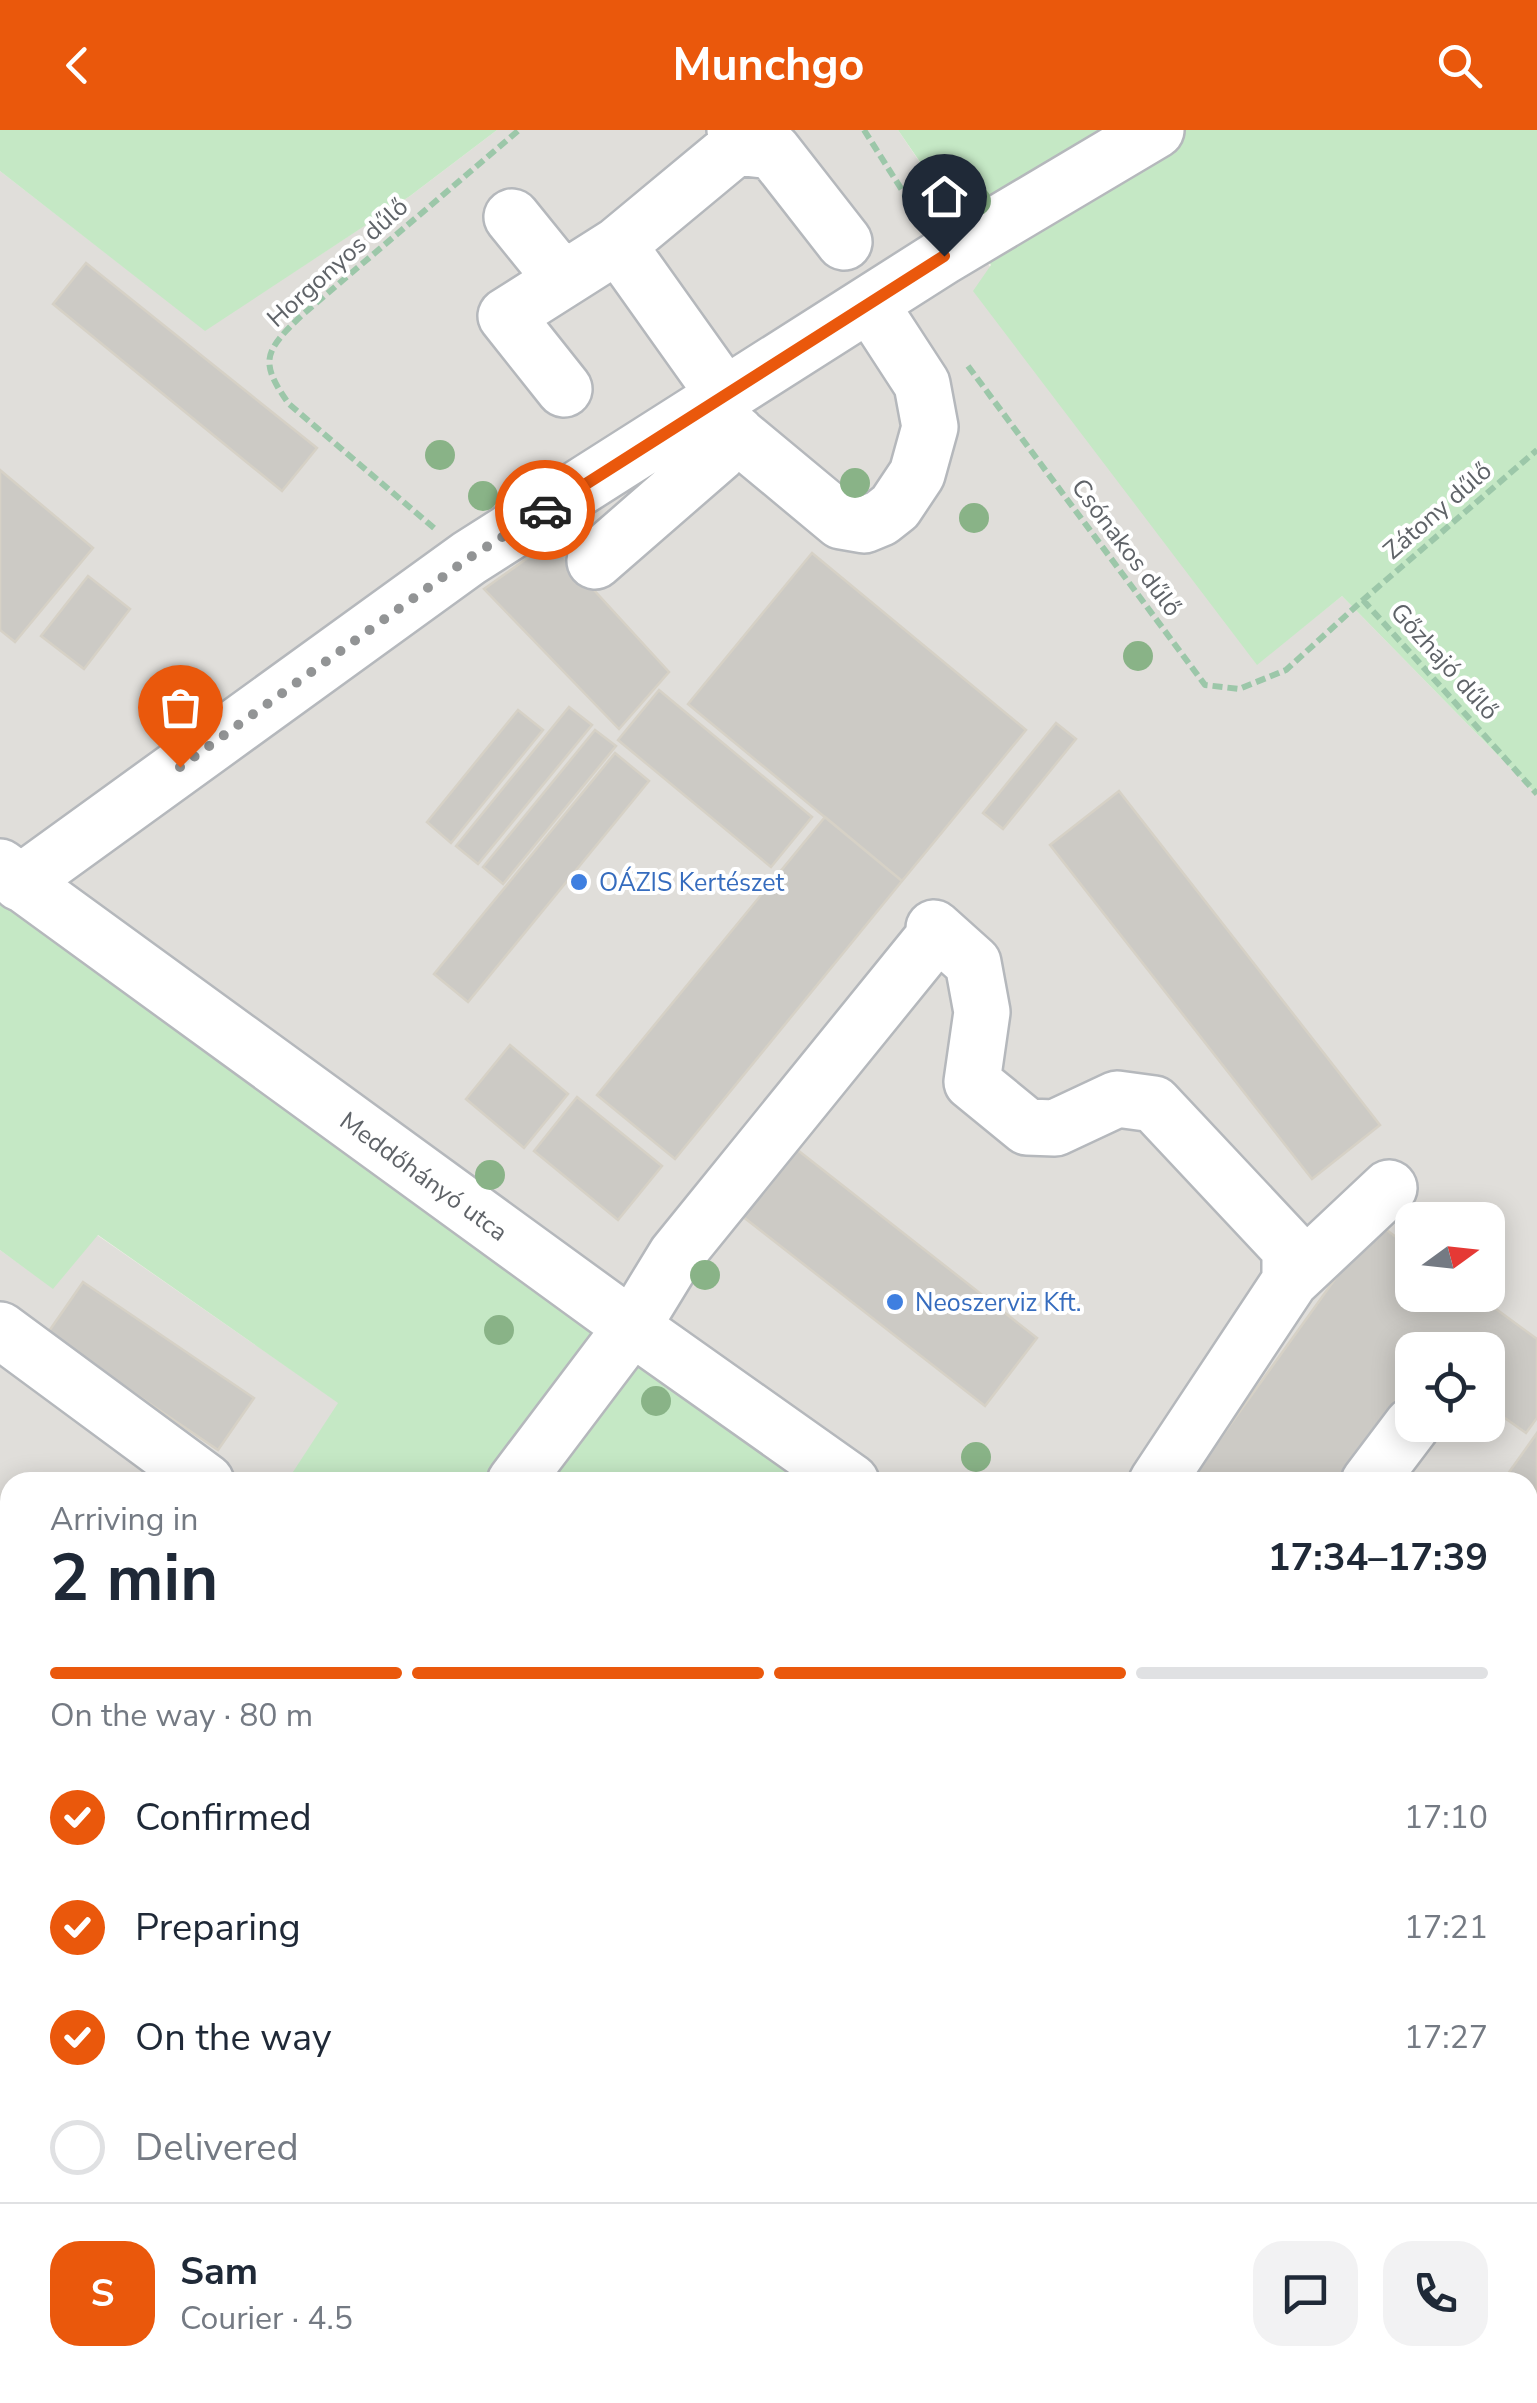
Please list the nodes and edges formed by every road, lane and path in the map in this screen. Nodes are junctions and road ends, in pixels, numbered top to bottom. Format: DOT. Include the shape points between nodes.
graph roads {
  1 [pos="519,130"];
  2 [pos="864,130"];
  3 [pos="1156,130"];
  4 [pos="736,138"];
  5 [pos="512,216"];
  6 [pos="844,242"];
  7 [pos="618,244"];
  8 [pos="944,256"];
  9 [pos="564,280"];
  10 [pos="870,304"];
  11 [pos="962,359"];
  12 [pos="564,389"];
  13 [pos="723,412"];
  14 [pos="1537,450"];
  15 [pos="469,558"];
  16 [pos="595,561"];
  17 [pos="1363,600"];
  18 [pos="1537,794"];
  19 [pos="10,875"];
  20 [pos="1389,1188"];
  21 [pos="1290,1280"];
  22 [pos="632,1327"];
  23 [pos="0,1330"];
  24 [pos="1402,1442"];
  25 [pos="192,1472"];
  26 [pos="523,1472"];
  27 [pos="837,1472"];
  28 [pos="1165,1472"];
  29 [pos="1385,1472"];
  1 -- 15 [label="path, Horgonyos dűlő" via="275,341 269,365 290,404"];
  2 -- 8 [label="path"];
  3 -- 8 [label="street"];
  4 -- 6 [label="street" via="772,151"];
  4 -- 7 [label="street"];
  5 -- 9 [label="street"];
  7 -- 9 [label="street"];
  7 -- 13 [label="street" via="714,380"];
  8 -- 10 [label="street"];
  9 -- 12 [label="street" via="506,316"];
  10 -- 13 [label="street"];
  10 -- 13 [label="street" via="922,384 930,426 916,474 881,518 864,525 841,522"];
  11 -- 17 [label="path, Csónakos dűlő" via="1205,685 1240,689 1286,670"];
  13 -- 15 [label="street"];
  13 -- 16 [label="street" via="718,454"];
  14 -- 17 [label="path, Zátony dűlő"];
  15 -- 19 [label="street"];
  17 -- 18 [label="path, Gőzhajó dűlő"];
  19 -- 22 [label="street, Meddőhányó utca"];
  20 -- 21 [label="street"];
  21 -- 22 [label="street" via="1290,1249 1154,1104 1117,1100 1055,1128 1027,1127 972,1082 982,1012 972,963 936,930 676,1255"];
  21 -- 28 [label="street"];
  22 -- 26 [label="street"];
  22 -- 27 [label="street, Meddőhányó utca"];
  23 -- 25 [label="street"];
  24 -- 29 [label="street"];
}
